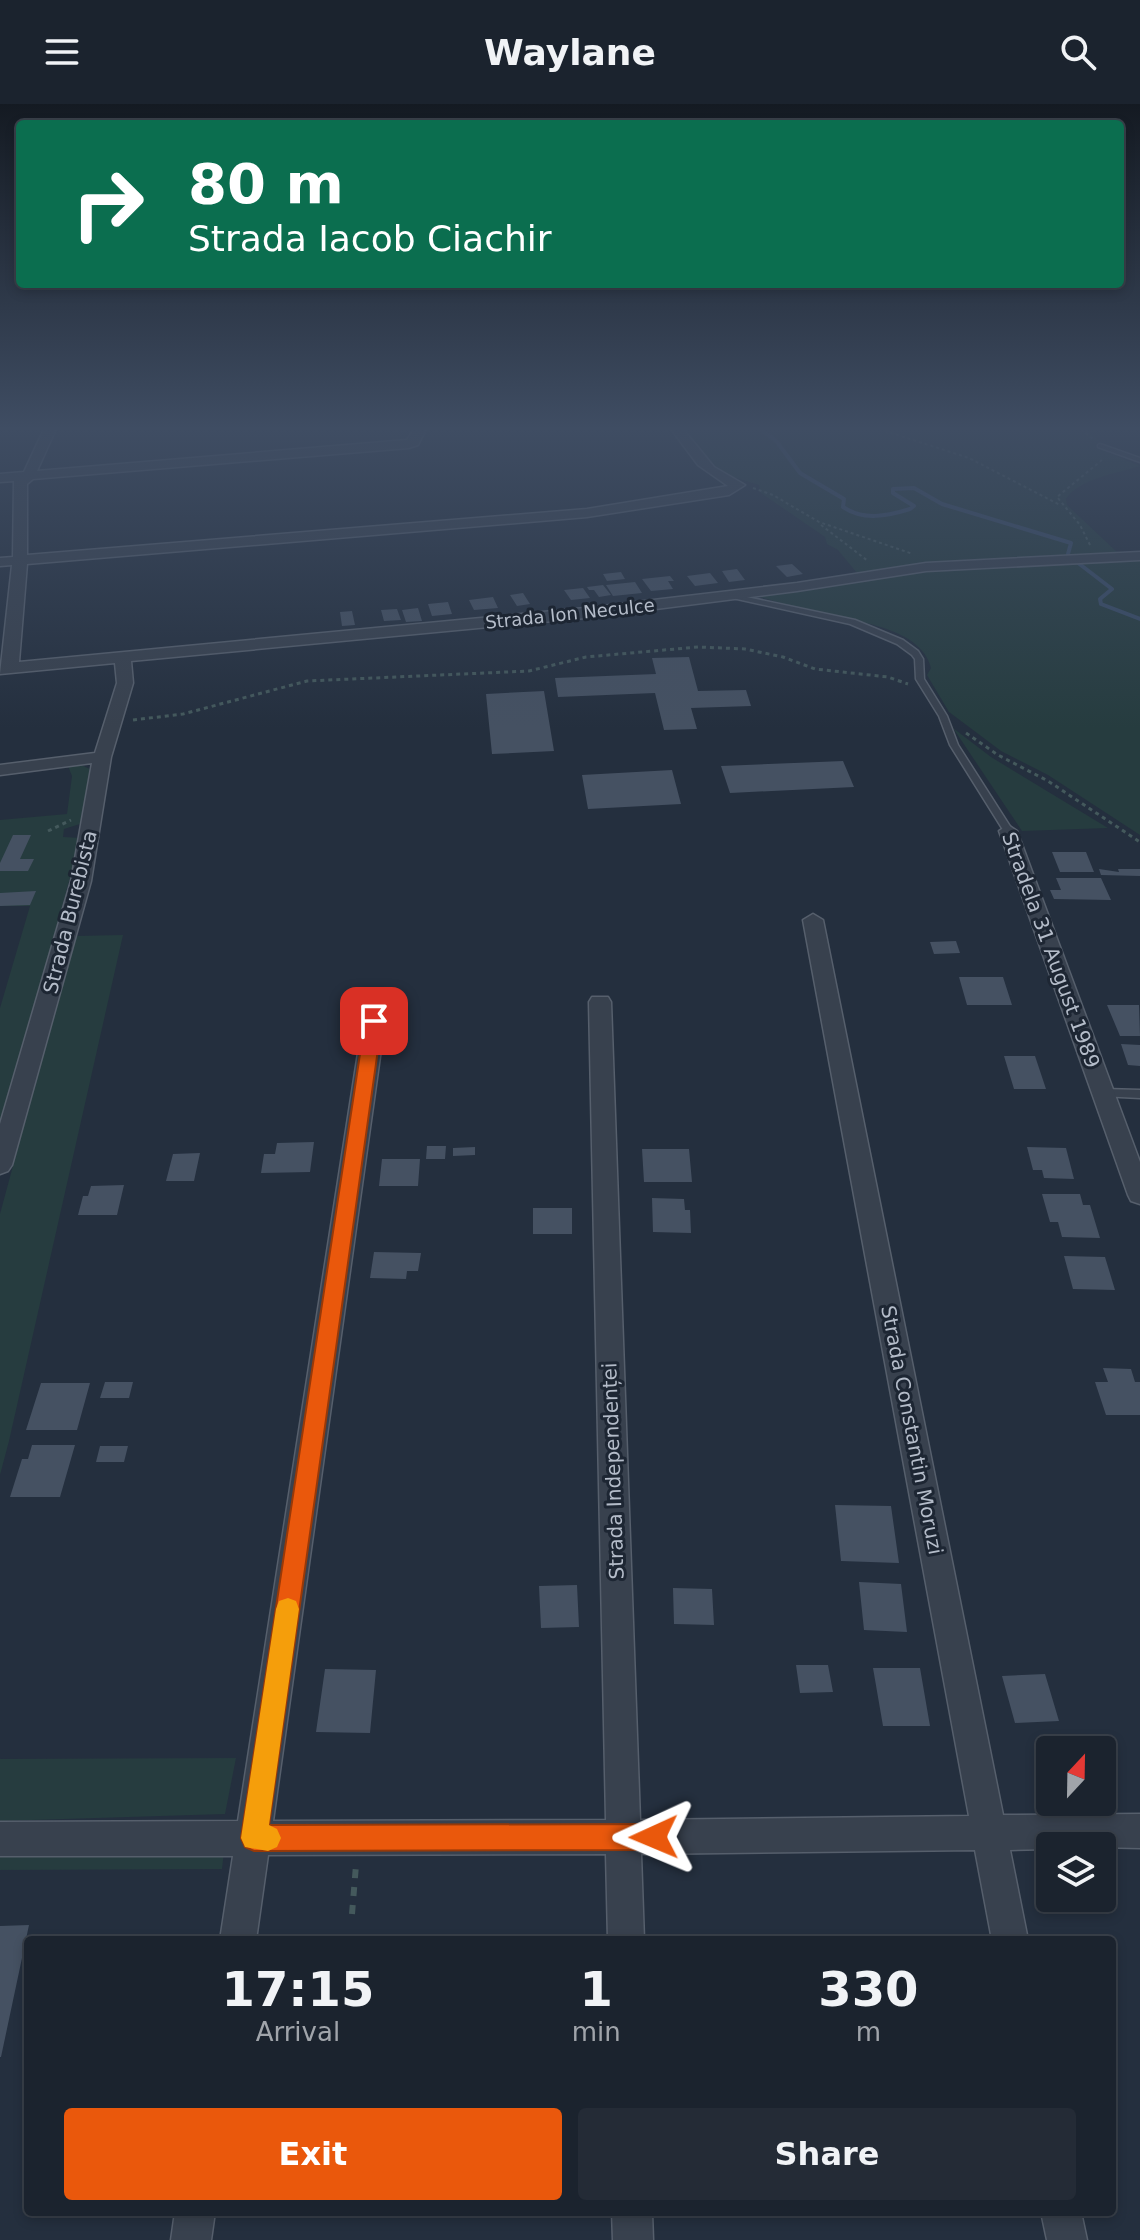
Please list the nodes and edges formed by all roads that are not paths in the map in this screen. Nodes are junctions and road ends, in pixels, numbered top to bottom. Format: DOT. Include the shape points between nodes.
graph roads {
  1 [pos="20,529"];
  2 [pos="398,529"];
  3 [pos="1140,556"];
  4 [pos="20,560"];
  5 [pos="0,562"];
  6 [pos="731,595"];
  7 [pos="123,657"];
  8 [pos="5,669"];
  9 [pos="102,757"];
  10 [pos="0,770"];
  11 [pos="1008,831"];
  12 [pos="813,920"];
  13 [pos="600,1002"];
  14 [pos="374,1021"];
  15 [pos="1104,1093"];
  16 [pos="1140,1094"];
  17 [pos="0,1165"];
  18 [pos="1140,1195"];
  19 [pos="1140,1831"];
  20 [pos="990,1832"];
  21 [pos="623,1837"];
  22 [pos="254,1838"];
  23 [pos="0,1839"];
  24 [pos="239,1936"];
  25 [pos="626,1936"];
  26 [pos="1009,1936"];
  27 [pos="194,2216"];
  28 [pos="632,2216"];
  29 [pos="1062,2216"];
  30 [pos="191,2240"];
  31 [pos="633,2240"];
  32 [pos="1067,2240"];
  1 -- 4 [label="street"];
  2 -- 4 [label="street"];
  3 -- 6 [label="street, Strada Ion Neculce" via="926,567"];
  4 -- 5 [label="street"];
  4 -- 8 [label="street"];
  6 -- 7 [label="street, Strada Ion Neculce"];
  6 -- 11 [label="lane, Stradela 31 August 1989" via="852,622 900,642 919,659 920,679 954,745"];
  7 -- 8 [label="street, Strada Ion Neculce"];
  7 -- 9 [label="street, Strada Burebista" via="125,683"];
  9 -- 10 [label="street"];
  9 -- 17 [label="street, Strada Burebista" via="81,881"];
  11 -- 15 [label="street, Stradela 31 August 1989"];
  12 -- 20 [label="street, Strada Constantin Moruzi"];
  13 -- 21 [label="street, Strada Independenței"];
  14 -- 22 [label="street"];
  15 -- 16 [label="lane"];
  15 -- 18 [label="street, Stradela 31 August 1989"];
  19 -- 20 [label="street"];
  20 -- 21 [label="street"];
  20 -- 26 [label="street, Strada Constantin Moruzi"];
  21 -- 22 [label="street"];
  21 -- 25 [label="street, Strada Independenței"];
  22 -- 23 [label="street"];
  22 -- 24 [label="street"];
  27 -- 30 [label="street"];
  28 -- 31 [label="street"];
  29 -- 32 [label="street"];
}
